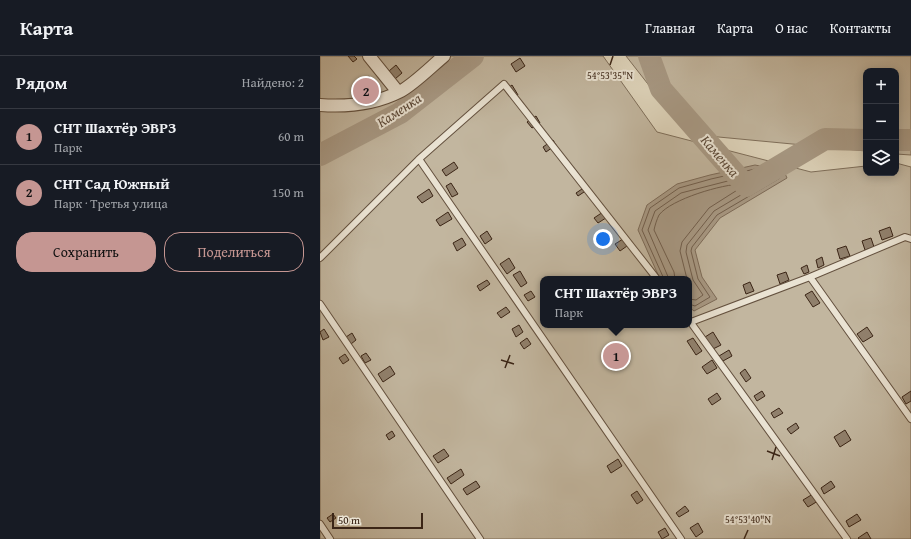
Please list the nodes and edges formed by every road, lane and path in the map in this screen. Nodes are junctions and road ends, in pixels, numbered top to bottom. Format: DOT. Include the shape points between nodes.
graph roads {
  1 [pos="369,56"];
  2 [pos="444,56"];
  3 [pos="398,92"];
  4 [pos="320,106"];
  5 [pos="419,159"];
  6 [pos="911,239"];
  7 [pos="320,258"];
  8 [pos="655,276"];
  9 [pos="810,277"];
  10 [pos="320,304"];
  11 [pos="692,320"];
  12 [pos="692,324"];
  13 [pos="911,418"];
  14 [pos="320,524"];
  15 [pos="330,539"];
  16 [pos="480,539"];
  17 [pos="681,539"];
  18 [pos="847,539"];
  1 -- 3 [label="street"];
  2 -- 3 [label="street"];
  3 -- 4 [label="street" via="369,102"];
  5 -- 7 [label="lane"];
  5 -- 8 [label="lane" via="504,84"];
  5 -- 17 [label="lane"];
  6 -- 9 [label="lane" via="906,236"];
  9 -- 11 [label="lane"];
  9 -- 13 [label="lane"];
  10 -- 16 [label="lane"];
  12 -- 18 [label="lane"];
  14 -- 15 [label="lane"];
}
